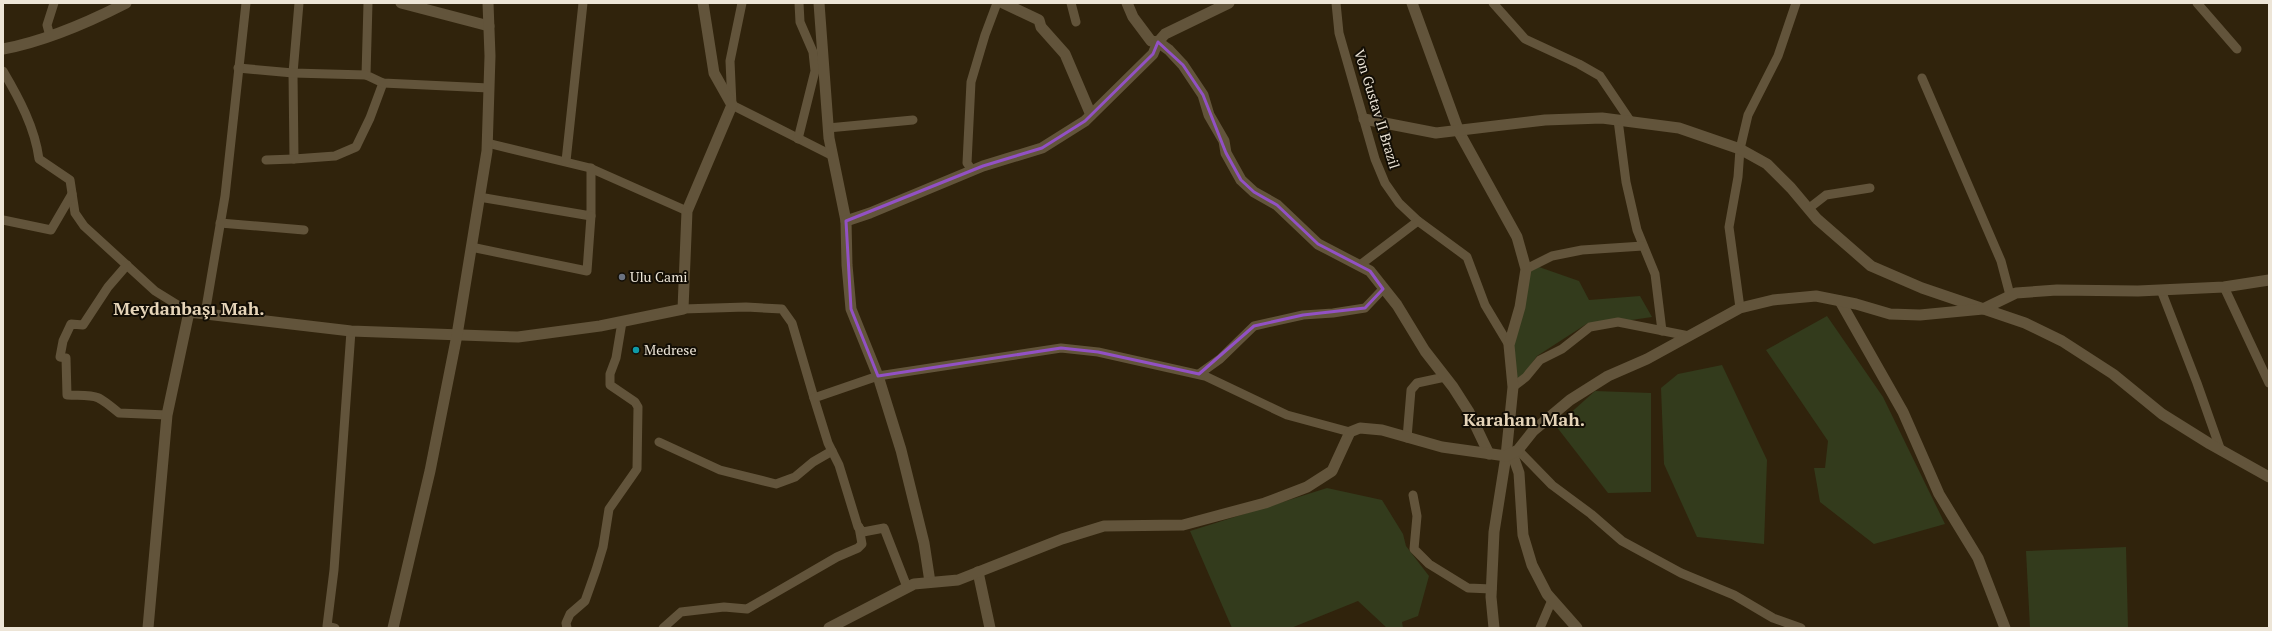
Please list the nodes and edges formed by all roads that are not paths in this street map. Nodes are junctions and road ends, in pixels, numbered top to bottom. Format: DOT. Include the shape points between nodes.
graph roads {
  1 [pos="54,3"];
  2 [pos="126,3"];
  3 [pos="246,3"];
  4 [pos="299,3"];
  5 [pos="368,3"];
  6 [pos="401,3"];
  7 [pos="488,3"];
  8 [pos="583,3"];
  9 [pos="703,3"];
  10 [pos="742,3"];
  11 [pos="799,3"];
  12 [pos="819,3"];
  13 [pos="997,3"];
  14 [pos="1003,3"];
  15 [pos="1070,3"];
  16 [pos="1127,3"];
  17 [pos="1229,3"];
  18 [pos="1336,3"];
  19 [pos="1412,3"];
  20 [pos="1493,3"];
  21 [pos="1796,3"];
  22 [pos="2197,3"];
  23 [pos="419,5"];
  24 [pos="1076,22"];
  25 [pos="489,26"];
  26 [pos="50,36"];
  27 [pos="1158,42"];
  28 [pos="3,49"];
  29 [pos="2237,49"];
  30 [pos="238,68"];
  31 [pos="3,71"];
  32 [pos="293,73"];
  33 [pos="366,75"];
  34 [pos="1922,78"];
  35 [pos="383,83"];
  36 [pos="489,88"];
  37 [pos="732,105"];
  38 [pos="1091,115"];
  39 [pos="1364,119"];
  40 [pos="913,120"];
  41 [pos="1618,120"];
  42 [pos="1631,122"];
  43 [pos="828,128"];
  44 [pos="1459,132"];
  45 [pos="798,139"];
  46 [pos="487,143"];
  47 [pos="1740,149"];
  48 [pos="833,156"];
  49 [pos="294,159"];
  50 [pos="266,160"];
  51 [pos="566,161"];
  52 [pos="591,168"];
  53 [pos="972,170"];
  54 [pos="1870,188"];
  55 [pos="72,194"];
  56 [pos="479,197"];
  57 [pos="1808,209"];
  58 [pos="687,211"];
  59 [pos="592,216"];
  60 [pos="3,220"];
  61 [pos="846,221"];
  62 [pos="1418,221"];
  63 [pos="220,223"];
  64 [pos="304,230"];
  65 [pos="1643,246"];
  66 [pos="471,247"];
  67 [pos="127,265"];
  68 [pos="1360,265"];
  69 [pos="1526,269"];
  70 [pos="2269,280"];
  71 [pos="2224,287"];
  72 [pos="1383,289"];
  73 [pos="2161,290"];
  74 [pos="2010,294"];
  75 [pos="1840,301"];
  76 [pos="1740,308"];
  77 [pos="684,309"];
  78 [pos="1983,309"];
  79 [pos="189,312"];
  80 [pos="204,314"];
  81 [pos="622,322"];
  82 [pos="351,331"];
  83 [pos="1662,331"];
  84 [pos="457,335"];
  85 [pos="1688,336"];
  86 [pos="1509,345"];
  87 [pos="1199,374"];
  88 [pos="878,376"];
  89 [pos="1445,377"];
  90 [pos="2269,383"];
  91 [pos="1513,387"];
  92 [pos="814,398"];
  93 [pos="167,415"];
  94 [pos="1350,432"];
  95 [pos="1407,438"];
  96 [pos="659,442"];
  97 [pos="832,451"];
  98 [pos="2221,451"];
  99 [pos="1512,453"];
  100 [pos="1489,454"];
  101 [pos="2269,477"];
  102 [pos="1413,495"];
  103 [pos="858,527"];
  104 [pos="978,572"];
  105 [pos="930,582"];
  106 [pos="907,587"];
  107 [pos="1492,589"];
  108 [pos="1552,600"];
  109 [pos="148,628"];
  110 [pos="335,628"];
  111 [pos="393,628"];
  112 [pos="567,628"];
  113 [pos="663,628"];
  114 [pos="829,628"];
  115 [pos="990,628"];
  116 [pos="1494,628"];
  117 [pos="1540,628"];
  118 [pos="1577,628"];
  119 [pos="1801,628"];
  120 [pos="2005,628"];
  1 -- 26 [label="street" via="47,25"];
  2 -- 26 [label="street" via="89,22"];
  3 -- 30 [label="street"];
  4 -- 32 [label="street"];
  5 -- 33 [label="street"];
  6 -- 23 [label="street"];
  7 -- 25 [label="street"];
  8 -- 51 [label="street"];
  9 -- 37 [label="street" via="714,73"];
  10 -- 37 [label="street" via="730,61"];
  11 -- 45 [label="street" via="800,22 813,52 814,71"];
  12 -- 43 [label="street"];
  13 -- 53 [label="street" via="971,82 967,163"];
  14 -- 38 [label="street" via="1039,20 1041,27 1065,54"];
  15 -- 24 [label="street"];
  16 -- 27 [label="street" via="1133,17 1151,41"];
  17 -- 27 [label="street" via="1165,34"];
  18 -- 39 [label="street, Von Gustav II Brazil" via="1339,33"];
  19 -- 44 [label="street"];
  20 -- 42 [label="street" via="1525,39 1600,76"];
  21 -- 47 [label="street" via="1778,56 1748,114"];
  22 -- 29 [label="street"];
  23 -- 25 [label="street"];
  25 -- 36 [label="street"];
  26 -- 28 [label="street" via="31,44"];
  27 -- 38 [label="street" via="1152,54"];
  27 -- 68 [label="street" via="1183,65 1203,96 1209,115 1224,141 1226,153 1241,180 1254,192 1277,205 1318,244"];
  30 -- 32 [label="street"];
  30 -- 63 [label="street" via="226,196"];
  31 -- 55 [label="street" via="20,99 38,148 39,159 70,180"];
  32 -- 33 [label="street"];
  32 -- 49 [label="street"];
  33 -- 35 [label="street"];
  34 -- 74 [label="street" via="2001,261"];
  35 -- 36 [label="street"];
  35 -- 49 [label="street" via="356,147 335,156"];
  36 -- 46 [label="street"];
  37 -- 45 [label="street"];
  37 -- 58 [label="street"];
  38 -- 53 [label="street" via="1042,148"];
  39 -- 44 [label="street" via="1436,133"];
  39 -- 62 [label="street, Von Gustav II Brazil" via="1375,160 1385,183 1399,203"];
  40 -- 43 [label="street"];
  41 -- 42 [label="street"];
  41 -- 44 [label="street" via="1545,120"];
  41 -- 65 [label="street" via="1626,182"];
  42 -- 47 [label="street" via="1679,128"];
  43 -- 48 [label="street"];
  44 -- 69 [label="street" via="1517,237"];
  45 -- 48 [label="street"];
  46 -- 51 [label="street"];
  46 -- 56 [label="street"];
  47 -- 57 [label="street" via="1766,164"];
  47 -- 76 [label="street" via="1730,227"];
  48 -- 61 [label="street"];
  49 -- 50 [label="street"];
  51 -- 52 [label="street"];
  52 -- 58 [label="street"];
  52 -- 59 [label="street"];
  53 -- 61 [label="street"];
  54 -- 57 [label="street" via="1826,195"];
  55 -- 60 [label="street" via="51,230"];
  55 -- 67 [label="street" via="75,213 84,226"];
  56 -- 59 [label="street"];
  56 -- 66 [label="street"];
  57 -- 78 [label="street" via="1848,248 1871,266 1922,288"];
  58 -- 77 [label="street"];
  59 -- 66 [label="street" via="587,271"];
  61 -- 88 [label="street" via="851,309"];
  62 -- 68 [label="street"];
  62 -- 86 [label="street, Von Gustav II Brazil" via="1466,257 1485,305"];
  63 -- 64 [label="street"];
  63 -- 80 [label="street"];
  65 -- 69 [label="street" via="1582,250 1552,256"];
  65 -- 83 [label="street" via="1655,274"];
  66 -- 84 [label="street"];
  67 -- 79 [label="street" via="155,291"];
  67 -- 93 [label="street" via="108,287 83,325 71,324 62,341 60,357 66,358 67,395 92,395 103,399 119,413"];
  68 -- 72 [label="street" via="1370,271"];
  69 -- 86 [label="street" via="1520,307"];
  70 -- 71 [label="street"];
  71 -- 73 [label="street"];
  71 -- 90 [label="street"];
  72 -- 87 [label="street" via="1365,308 1303,315 1254,326 1220,359"];
  72 -- 89 [label="street" via="1397,305 1425,351"];
  73 -- 74 [label="street" via="2057,290"];
  73 -- 98 [label="street"];
  74 -- 78 [label="street"];
  75 -- 76 [label="street" via="1816,296 1773,300"];
  75 -- 78 [label="street" via="1890,314 1920,315"];
  75 -- 120 [label="street" via="1903,412 1938,494 1978,558"];
  76 -- 85 [label="street"];
  77 -- 81 [label="street"];
  77 -- 92 [label="street" via="782,309 792,323"];
  78 -- 98 [label="street" via="2025,323 2062,341 2113,374 2162,414"];
  79 -- 80 [label="street"];
  79 -- 93 [label="street"];
  80 -- 82 [label="street"];
  81 -- 84 [label="street" via="518,337"];
  81 -- 112 [label="street" via="616,358 610,374 610,386 635,402 638,407 636,470 608,509 603,547 596,570 585,601 570,614 566,623"];
  82 -- 84 [label="street"];
  82 -- 110 [label="street" via="327,626"];
  83 -- 85 [label="street"];
  83 -- 91 [label="street" via="1618,322 1590,327 1562,349 1540,360"];
  84 -- 111 [label="street" via="430,471"];
  85 -- 99 [label="street" via="1647,359 1608,376 1570,400 1533,431"];
  86 -- 91 [label="street"];
  87 -- 88 [label="street" via="1098,352 1061,348"];
  87 -- 94 [label="street" via="1287,415"];
  88 -- 92 [label="street"];
  88 -- 105 [label="street" via="901,450 924,543"];
  89 -- 95 [label="street" via="1417,384 1411,390"];
  89 -- 100 [label="street" via="1469,412"];
  91 -- 99 [label="street"];
  92 -- 97 [label="street"];
  93 -- 109 [label="street"];
  94 -- 95 [label="street" via="1360,428 1382,430"];
  94 -- 104 [label="street" via="1332,470 1300,490 1265,503 1183,525 1104,526 1062,539"];
  95 -- 100 [label="street" via="1442,447"];
  96 -- 97 [label="street" via="720,470 776,484 795,477"];
  97 -- 103 [label="street" via="839,465"];
  98 -- 101 [label="street"];
  99 -- 100 [label="street"];
  99 -- 107 [label="street" via="1494,532"];
  99 -- 108 [label="street" via="1519,473 1521,518 1527,550 1541,586"];
  99 -- 119 [label="street" via="1622,541 1681,573 1734,595 1774,618"];
  102 -- 107 [label="street" via="1417,516 1414,549 1429,564 1468,588"];
  103 -- 106 [label="street" via="863,532 884,528"];
  103 -- 113 [label="street" via="862,544 858,548 837,557 747,609 724,607 681,612"];
  104 -- 105 [label="street" via="958,580"];
  104 -- 115 [label="street"];
  105 -- 106 [label="street"];
  106 -- 114 [label="street"];
  107 -- 116 [label="street"];
  108 -- 117 [label="street"];
  108 -- 118 [label="street"];
}
